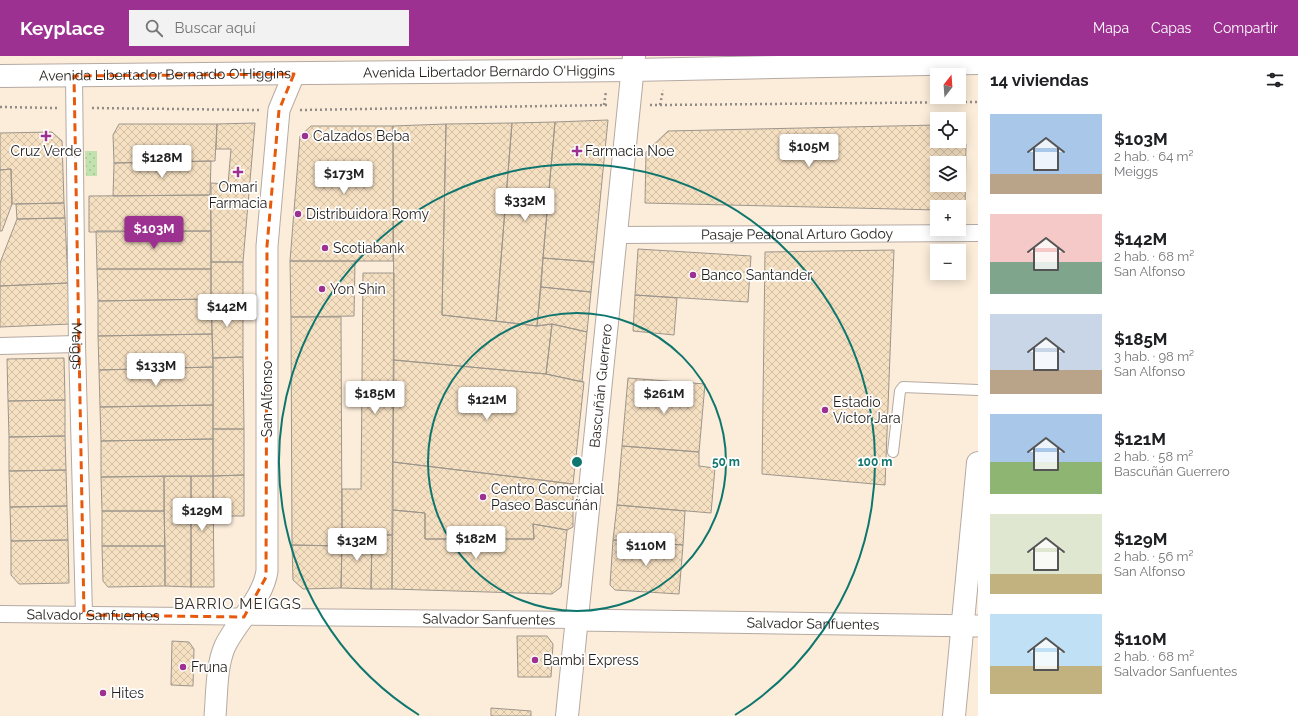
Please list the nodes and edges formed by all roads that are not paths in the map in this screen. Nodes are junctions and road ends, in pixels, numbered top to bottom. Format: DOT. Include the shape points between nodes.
graph roads {
  1 [pos="308,56"];
  2 [pos="633,63"];
  3 [pos="978,63"];
  4 [pos="294,74"];
  5 [pos="0,76"];
  6 [pos="74,76"];
  7 [pos="978,233"];
  8 [pos="616,236"];
  9 [pos="77,344"];
  10 [pos="0,346"];
  11 [pos="978,390"];
  12 [pos="893,452"];
  13 [pos="978,464"];
  14 [pos="0,614"];
  15 [pos="84,615"];
  16 [pos="244,617"];
  17 [pos="576,620"];
  18 [pos="971,626"];
  19 [pos="215,716"];
  20 [pos="567,716"];
  21 [pos="954,716"];
  1 -- 4 [label="main road"];
  2 -- 3 [label="main road, Avenida Libertador Bernardo O'Higgins"];
  2 -- 4 [label="main road, Avenida Libertador Bernardo O'Higgins"];
  2 -- 8 [label="main road, Bascuñán Guerrero"];
  4 -- 6 [label="main road, Avenida Libertador Bernardo O'Higgins"];
  4 -- 16 [label="street, San Alfonso" via="279,110 267,246 268,571 264,583"];
  5 -- 6 [label="main road, Avenida Libertador Bernardo O'Higgins"];
  6 -- 9 [label="street, Meiggs"];
  7 -- 8 [label="street, Pasaje Peatonal Arturo Godoy"];
  8 -- 17 [label="main road, Bascuñán Guerrero"];
  9 -- 10 [label="street"];
  9 -- 15 [label="street, Meiggs"];
  11 -- 12 [label="lane" via="903,387 900,391"];
  13 -- 18 [label="main road"];
  14 -- 15 [label="street, Salvador Sanfuentes"];
  15 -- 16 [label="street, Salvador Sanfuentes"];
  16 -- 17 [label="street, Salvador Sanfuentes"];
  16 -- 19 [label="street, San Alfonso" via="229,637 222,654"];
  17 -- 18 [label="street, Salvador Sanfuentes"];
  17 -- 20 [label="main road, Bascuñán Guerrero"];
  18 -- 21 [label="main road"];
}
